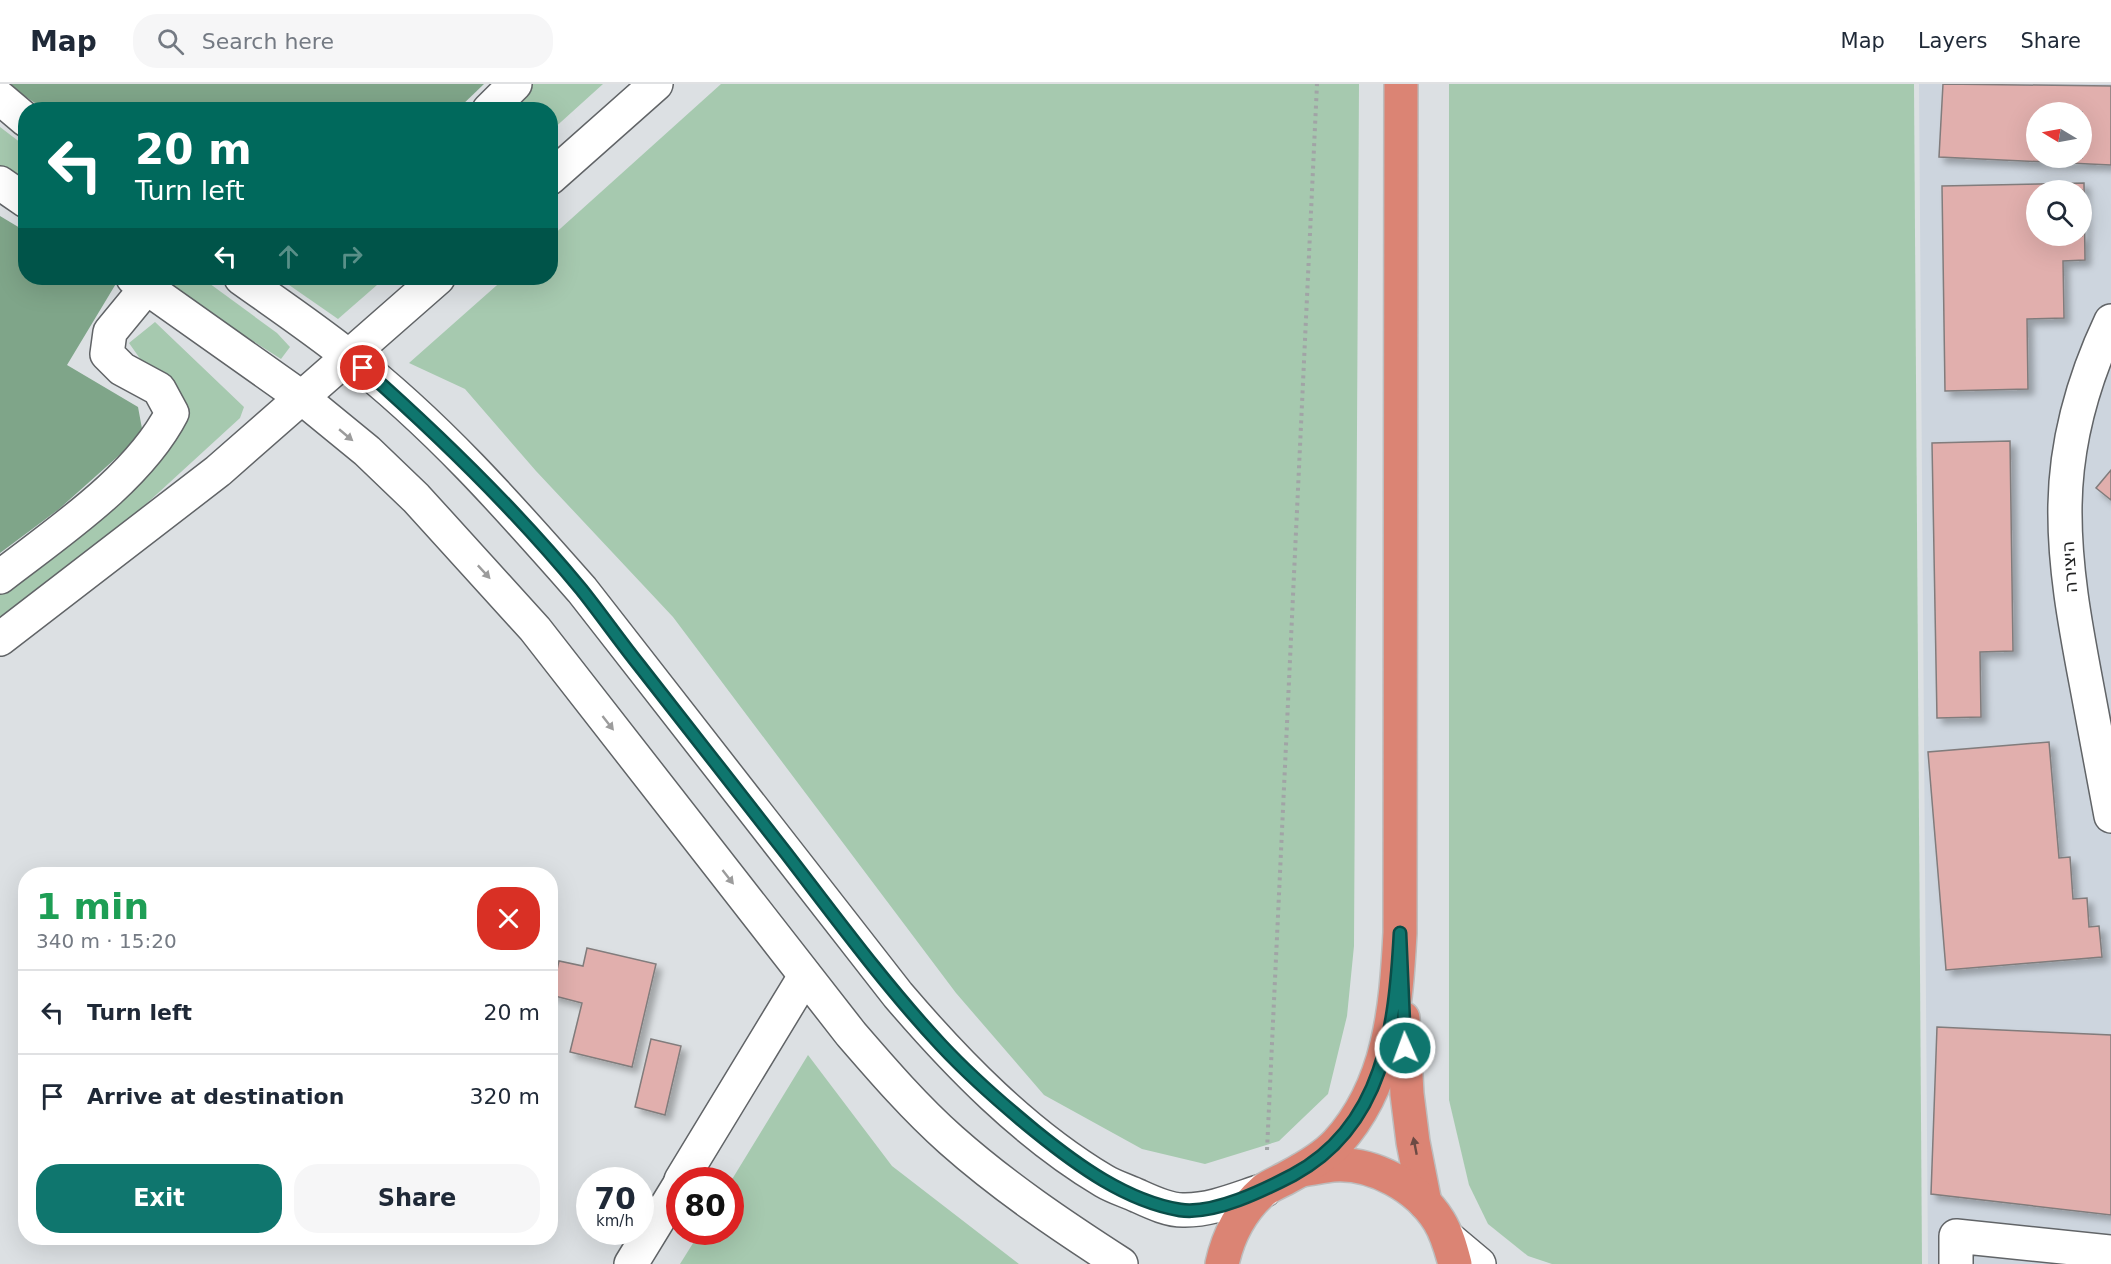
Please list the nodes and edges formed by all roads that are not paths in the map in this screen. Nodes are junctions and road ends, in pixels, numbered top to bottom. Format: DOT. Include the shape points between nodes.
graph roads {
  1 [pos="515,84"];
  2 [pos="656,84"];
  3 [pos="1401,84"];
  4 [pos="0,98"];
  5 [pos="497,102"];
  6 [pos="18,113"];
  7 [pos="558,171"];
  8 [pos="0,183"];
  9 [pos="18,195"];
  10 [pos="138,285"];
  11 [pos="144,285"];
  12 [pos="250,285"];
  13 [pos="430,285"];
  14 [pos="2111,321"];
  15 [pos="348,356"];
  16 [pos="301,397"];
  17 [pos="0,577"];
  18 [pos="0,639"];
  19 [pos="2111,816"];
  20 [pos="1400,933"];
  21 [pos="805,976"];
  22 [pos="689,1167"];
  23 [pos="1301,1170"];
  24 [pos="1265,1190"];
  25 [pos="1425,1203"];
  26 [pos="666,1205"];
  27 [pos="1451,1251"];
  28 [pos="2111,1252"];
  29 [pos="631,1264"];
  30 [pos="1121,1264"];
  31 [pos="1222,1264"];
  32 [pos="1479,1264"];
  33 [pos="1956,1264"];
  1 -- 5 [label="street"];
  2 -- 7 [label="street"];
  3 -- 20 [label="highway"];
  4 -- 6 [label="street"];
  8 -- 9 [label="street"];
  10 -- 17 [label="street" via="110,332 107,354 122,369 159,389 172,413 142,459 81,514"];
  11 -- 16 [label="street"];
  12 -- 15 [label="street"];
  13 -- 15 [label="street"];
  14 -- 19 [label="street, היצירה" via="2083,392 2070,448 2065,505 2075,624"];
  15 -- 16 [label="street"];
  15 -- 24 [label="street" via="458,454 582,590 898,995 992,1095 1105,1182 1150,1202 1184,1211 1212,1207"];
  16 -- 18 [label="street" via="218,471"];
  16 -- 21 [label="street, one-way" via="416,498 527,620"];
  20 -- 23 [label="highway" via="1397,993 1389,1038 1372,1091 1335,1145"];
  25 -- 20 [label="highway, one-way" via="1407,1094"];
  21 -- 22 [label="street"];
  21 -- 30 [label="street" via="898,1088 951,1140 1019,1196"];
  23 -- 24 [label="highway"];
  23 -- 25 [label="highway" via="1334,1165 1368,1169 1399,1182"];
  24 -- 31 [label="highway" via="1241,1215"];
  25 -- 27 [label="highway" via="1438,1220"];
  26 -- 29 [label="street"];
  27 -- 32 [label="street"];
  28 -- 33 [label="street" via="1956,1236"];
}
